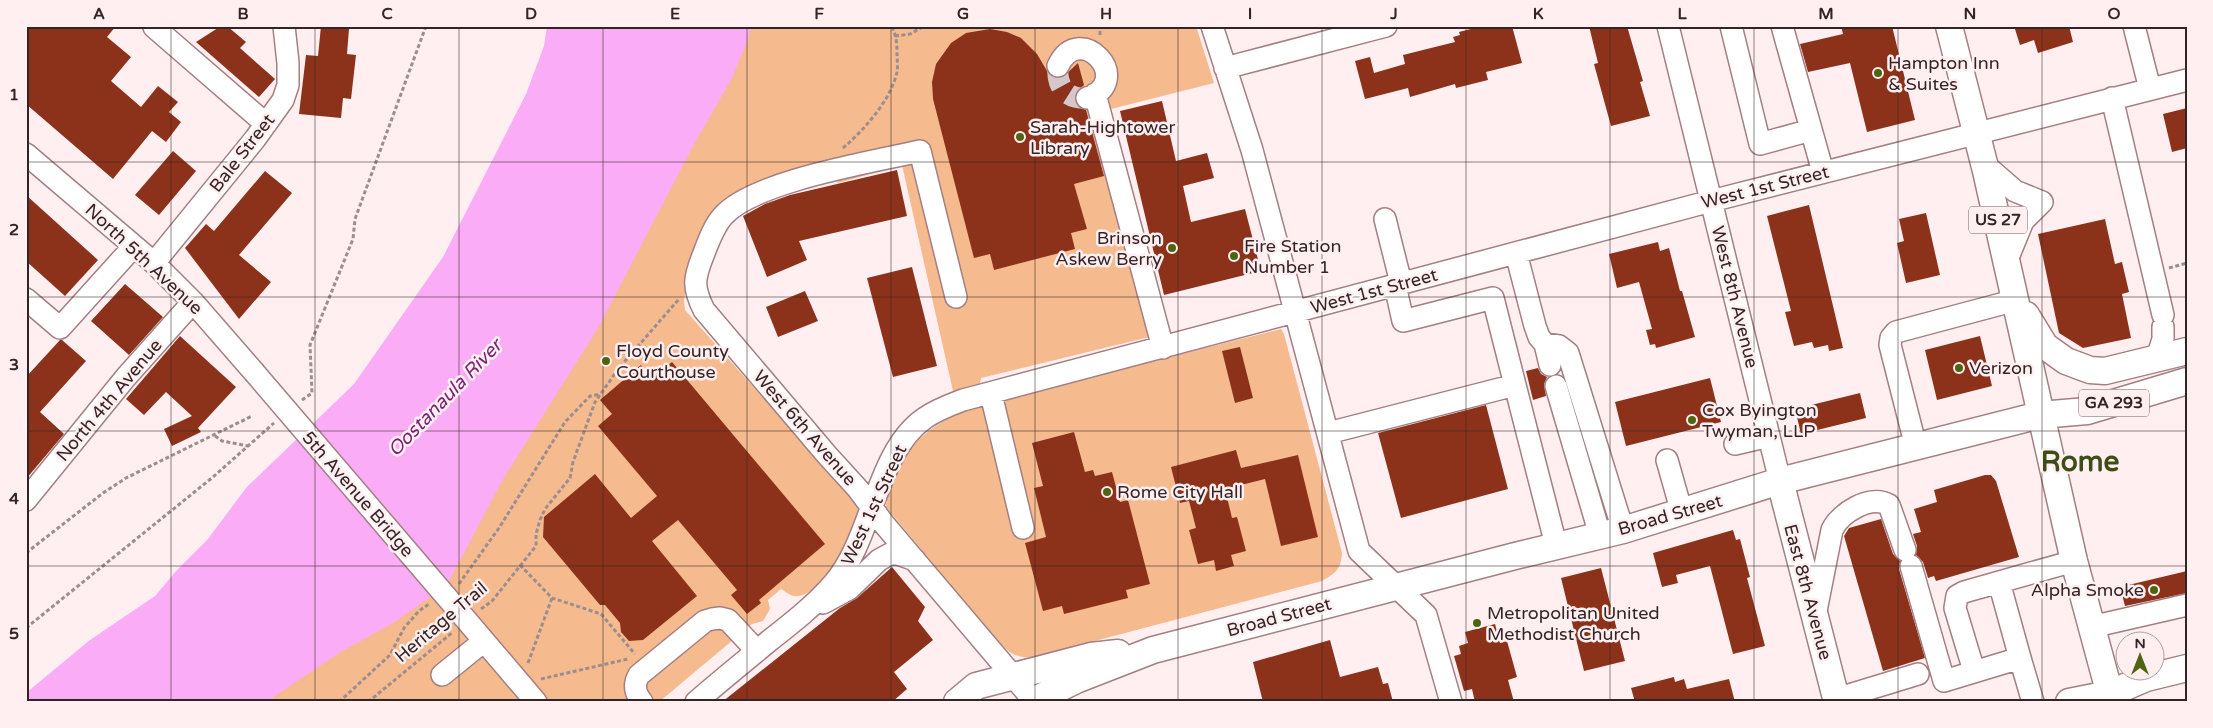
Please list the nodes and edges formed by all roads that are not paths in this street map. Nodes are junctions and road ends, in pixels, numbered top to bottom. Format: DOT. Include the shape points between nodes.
graph roads {
  1 [pos="156,26"];
  2 [pos="284,26"];
  3 [pos="1212,26"];
  4 [pos="1386,26"];
  5 [pos="1668,26"];
  6 [pos="1731,26"];
  7 [pos="1782,26"];
  8 [pos="1949,26"];
  9 [pos="2134,26"];
  10 [pos="1058,66"];
  11 [pos="1225,68"];
  12 [pos="2187,80"];
  13 [pos="2150,89"];
  14 [pos="2112,98"];
  15 [pos="266,124"];
  16 [pos="1811,130"];
  17 [pos="1977,133"];
  18 [pos="26,154"];
  19 [pos="1984,164"];
  20 [pos="1823,172"];
  21 [pos="1711,201"];
  22 [pos="1385,219"];
  23 [pos="134,246"];
  24 [pos="1516,253"];
  25 [pos="2007,260"];
  26 [pos="154,263"];
  27 [pos="1398,284"];
  28 [pos="956,297"];
  29 [pos="26,299"];
  30 [pos="2016,300"];
  31 [pos="193,302"];
  32 [pos="1295,311"];
  33 [pos="2166,322"];
  34 [pos="2187,342"];
  35 [pos="1545,344"];
  36 [pos="1163,348"];
  37 [pos="2187,352"];
  38 [pos="2157,358"];
  39 [pos="1550,365"];
  40 [pos="254,372"];
  41 [pos="2187,381"];
  42 [pos="1515,385"];
  43 [pos="1556,386"];
  44 [pos="991,394"];
  45 [pos="2040,415"];
  46 [pos="1328,433"];
  47 [pos="1769,436"];
  48 [pos="1735,444"];
  49 [pos="1916,447"];
  50 [pos="1667,460"];
  51 [pos="1780,481"];
  52 [pos="26,500"];
  53 [pos="872,508"];
  54 [pos="1682,513"];
  55 [pos="1023,528"];
  56 [pos="1612,532"];
  57 [pos="1556,545"];
  58 [pos="915,560"];
  59 [pos="2074,561"];
  60 [pos="1999,582"];
  61 [pos="1398,586"];
  62 [pos="2187,605"];
  63 [pos="805,612"];
  64 [pos="1815,618"];
  65 [pos="2091,627"];
  66 [pos="484,642"];
  67 [pos="1153,650"];
  68 [pos="757,651"];
  69 [pos="2020,658"];
  70 [pos="2187,668"];
  71 [pos="1974,671"];
  72 [pos="1918,674"];
  73 [pos="442,676"];
  74 [pos="1013,676"];
  75 [pos="2110,698"];
  76 [pos="1836,700"];
  77 [pos="1033,701"];
  78 [pos="536,702"];
  79 [pos="642,702"];
  80 [pos="696,702"];
  81 [pos="957,702"];
  82 [pos="1450,702"];
  83 [pos="2034,702"];
  84 [pos="2069,702"];
  1 -- 15 [label="street"];
  2 -- 15 [label="street, Bale Street" via="288,84 283,100"];
  3 -- 11 [label="street"];
  4 -- 11 [label="street"];
  5 -- 21 [label="street, West 8th Avenue"];
  6 -- 16 [label="street" via="1760,144"];
  7 -- 16 [label="street"];
  8 -- 17 [label="main road, US 27"];
  9 -- 13 [label="street"];
  10 -- 36 [label="street" via="1064,56 1074,50 1086,50 1102,61 1106,72 1104,85 1091,96"];
  11 -- 32 [label="street" via="1252,150"];
  12 -- 13 [label="street, West 1st Street"];
  13 -- 14 [label="street, West 1st Street"];
  14 -- 17 [label="street, West 1st Street"];
  14 -- 33 [label="street"];
  15 -- 26 [label="street, Bale Street"];
  16 -- 20 [label="street"];
  17 -- 19 [label="main road, US 27"];
  17 -- 20 [label="street, West 1st Street"];
  18 -- 23 [label="street, North 5th Avenue"];
  19 -- 25 [label="main road, US 27"];
  19 -- 25 [label="street" via="2015,191 2042,202 2023,221"];
  20 -- 21 [label="street, West 1st Street"];
  21 -- 24 [label="street, West 1st Street"];
  21 -- 47 [label="street, West 8th Avenue"];
  22 -- 27 [label="street"];
  23 -- 26 [label="street, North 5th Avenue"];
  23 -- 29 [label="street" via="60,328"];
  24 -- 27 [label="street, West 1st Street"];
  24 -- 35 [label="street" via="1535,326"];
  25 -- 30 [label="main road, US 27"];
  26 -- 31 [label="street, North 5th Avenue"];
  27 -- 32 [label="street, West 1st Street"];
  27 -- 42 [label="street" via="1403,320 1493,298"];
  28 -- 53 [label="street, West 6th Avenue" via="920,151 784,184 740,203 724,216 715,229 688,293"];
  30 -- 38 [label="main road" via="2045,346 2075,366 2105,370"];
  30 -- 45 [label="main road, US 27"];
  30 -- 49 [label="street" via="1903,328 1891,338 1890,345"];
  31 -- 40 [label="street, North 5th Avenue"];
  31 -- 52 [label="street, North 4th Avenue" via="126,377"];
  32 -- 36 [label="street, West 1st Street"];
  32 -- 46 [label="street"];
  33 -- 34 [label="street"];
  33 -- 38 [label="street"];
  35 -- 39 [label="street"];
  35 -- 56 [label="street" via="1559,346 1568,353"];
  36 -- 44 [label="street, West 1st Street"];
  37 -- 38 [label="main road"];
  40 -- 66 [label="street, 5th Avenue Bridge, bridge"];
  41 -- 45 [label="main road, Broad Street / GA 293" via="2086,411"];
  42 -- 46 [label="street"];
  42 -- 57 [label="street"];
  43 -- 56 [label="street"];
  44 -- 53 [label="street, West 1st Street" via="962,400 941,409 924,418 909,432 897,450"];
  44 -- 55 [label="street"];
  45 -- 49 [label="main road, Broad Street"];
  45 -- 59 [label="main road, US 27"];
  46 -- 61 [label="street" via="1359,551"];
  47 -- 48 [label="street"];
  47 -- 51 [label="street, West 8th Avenue"];
  49 -- 51 [label="main road, Broad Street"];
  50 -- 54 [label="street"];
  51 -- 54 [label="main road, Broad Street"];
  51 -- 64 [label="main road, East 8th Avenue"];
  53 -- 58 [label="street, West 6th Avenue"];
  53 -- 63 [label="street, West 1st Street" via="844,569"];
  54 -- 56 [label="main road, Broad Street"];
  56 -- 57 [label="main road, Broad Street"];
  57 -- 61 [label="main road, Broad Street"];
  58 -- 63 [label="street" via="890,554 879,560 849,589"];
  58 -- 74 [label="street, West 6th Avenue"];
  59 -- 60 [label="street"];
  59 -- 65 [label="main road, US 27"];
  60 -- 69 [label="street"];
  60 -- 71 [label="street" via="1964,592 1957,596 1955,602"];
  61 -- 67 [label="main road, Broad Street"];
  61 -- 82 [label="street" via="1426,615"];
  62 -- 65 [label="street"];
  63 -- 68 [label="street, West 1st Street"];
  64 -- 71 [label="street" via="1835,523 1847,511 1881,502 1889,505 1908,558 1944,681"];
  64 -- 76 [label="main road, East 8th Avenue"];
  65 -- 75 [label="main road, US 27"];
  66 -- 73 [label="street"];
  66 -- 78 [label="street, 5th Avenue Bridge"];
  67 -- 74 [label="main road, Broad Street" via="1091,656"];
  67 -- 77 [label="main road, Broad Street" via="1076,680"];
  68 -- 79 [label="street" via="728,620 705,621 639,675 635,682"];
  68 -- 80 [label="street, West 1st Street"];
  69 -- 71 [label="street"];
  69 -- 83 [label="street"];
  70 -- 75 [label="main road" via="2146,678"];
  72 -- 76 [label="street"];
  74 -- 77 [label="street, West 6th Avenue"];
  74 -- 81 [label="main road, Broad Street" via="976,686"];
  75 -- 84 [label="main road"];
}
